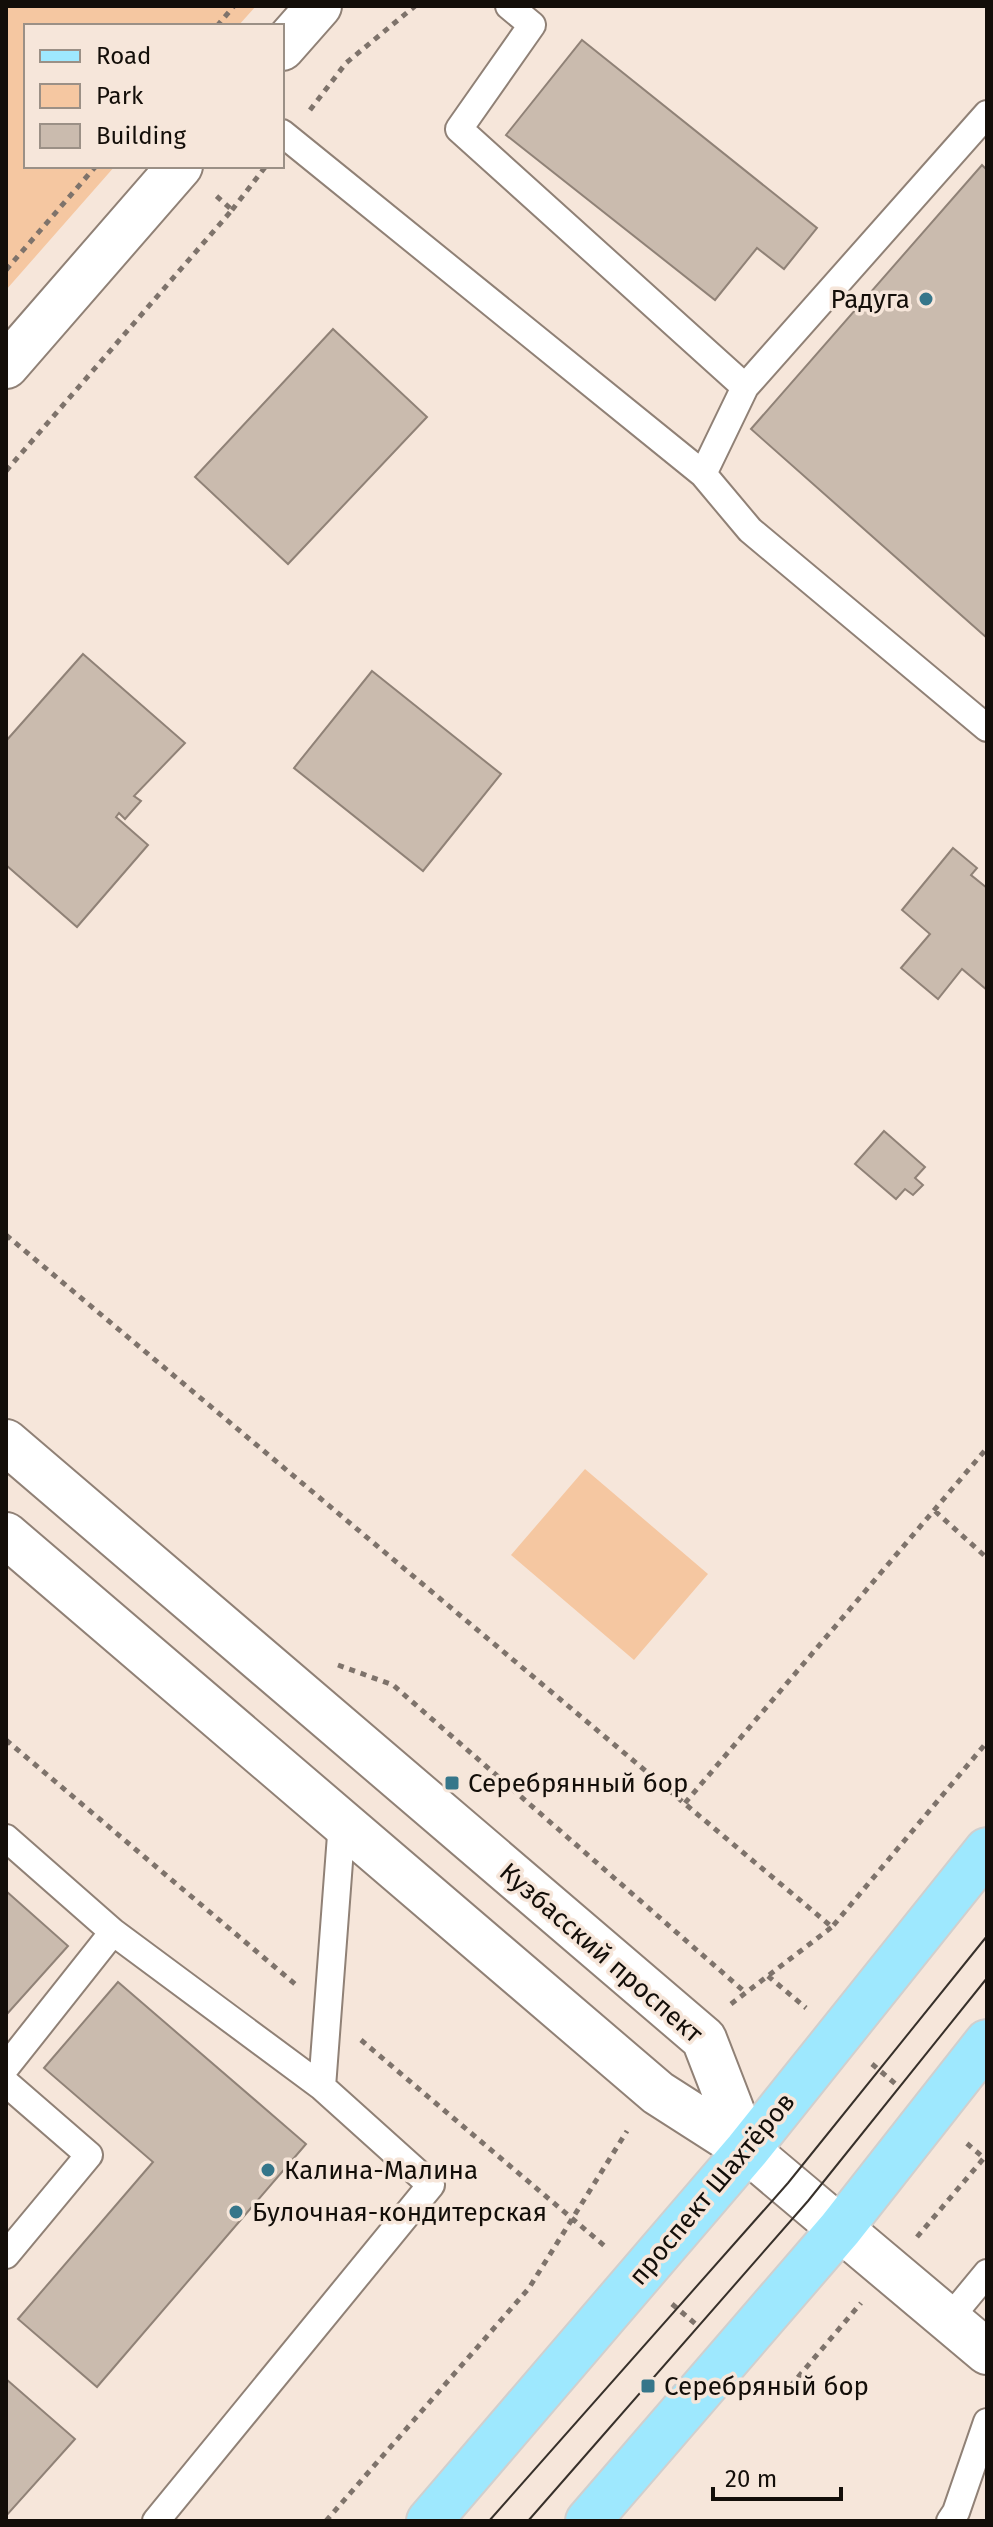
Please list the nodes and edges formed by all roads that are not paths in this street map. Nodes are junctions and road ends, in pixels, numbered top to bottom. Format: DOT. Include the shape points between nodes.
graph roads {
  1 [pos="319,6"];
  2 [pos="509,6"];
  3 [pos="284,46"];
  4 [pos="987,114"];
  5 [pos="285,135"];
  6 [pos="191,175"];
  7 [pos="6,366"];
  8 [pos="745,387"];
  9 [pos="703,474"];
  10 [pos="987,728"];
  11 [pos="6,1442"];
  12 [pos="6,1535"];
  13 [pos="342,1822"];
  14 [pos="6,1838"];
  15 [pos="987,1850"];
  16 [pos="113,1932"];
  17 [pos="987,2042"];
  18 [pos="6,2067"];
  19 [pos="6,2083"];
  20 [pos="322,2087"];
  21 [pos="747,2150"];
  22 [pos="840,2229"];
  23 [pos="6,2255"];
  24 [pos="987,2273"];
  25 [pos="949,2319"];
  26 [pos="987,2352"];
  27 [pos="987,2422"];
  28 [pos="958,2518"];
  29 [pos="156,2521"];
  30 [pos="429,2521"];
  31 [pos="588,2521"];
  1 -- 3 [label="street"];
  2 -- 8 [label="lane" via="532,25 459,129"];
  4 -- 8 [label="lane"];
  5 -- 9 [label="lane"];
  6 -- 7 [label="street"];
  8 -- 9 [label="lane"];
  9 -- 10 [label="lane" via="750,530"];
  11 -- 21 [label="street, Кузбасский проспект" via="704,2039"];
  12 -- 13 [label="street"];
  13 -- 20 [label="lane"];
  13 -- 21 [label="street" via="658,2093"];
  14 -- 16 [label="lane"];
  15 -- 21 [label="main road, проспект Шахтёров"];
  16 -- 18 [label="lane"];
  16 -- 20 [label="lane"];
  17 -- 22 [label="main road"];
  19 -- 23 [label="lane" via="89,2155"];
  20 -- 29 [label="lane" via="431,2185"];
  21 -- 22 [label="street"];
  21 -- 30 [label="main road, проспект Шахтёров"];
  22 -- 25 [label="street"];
  22 -- 31 [label="main road"];
  24 -- 25 [label="lane"];
  25 -- 26 [label="street"];
  27 -- 28 [label="lane"];
}
